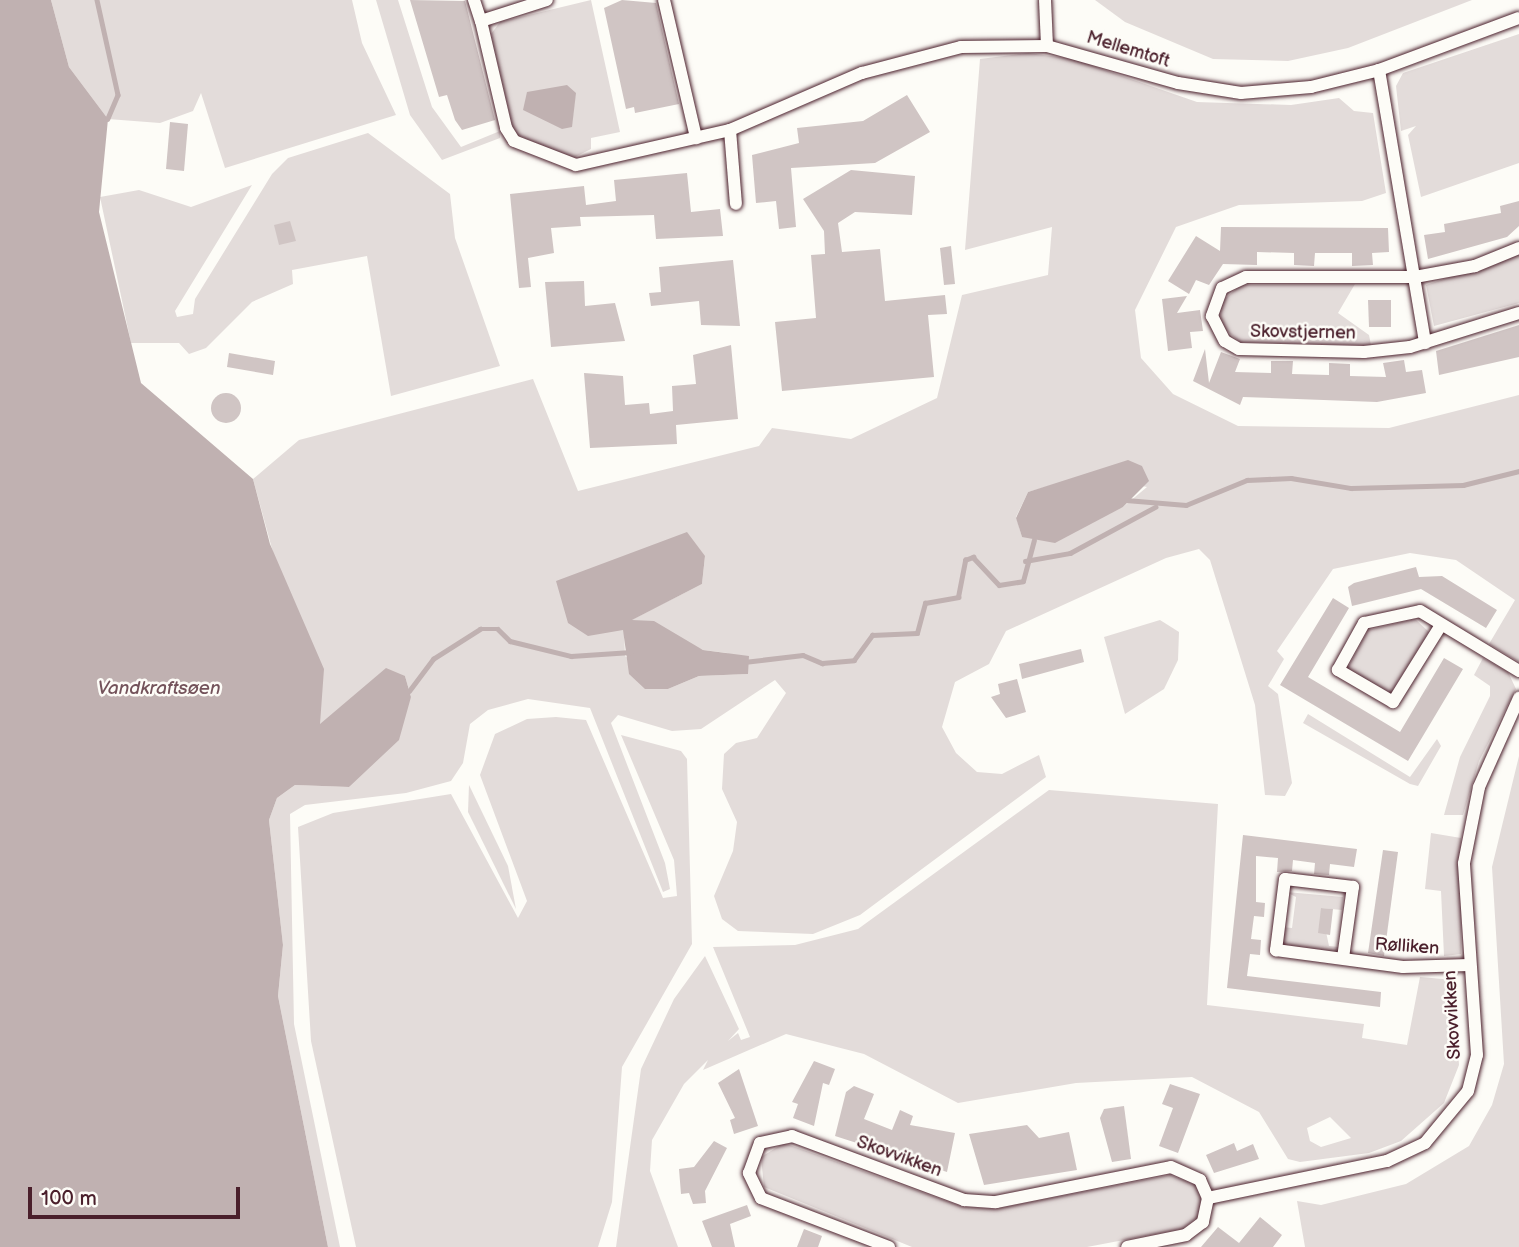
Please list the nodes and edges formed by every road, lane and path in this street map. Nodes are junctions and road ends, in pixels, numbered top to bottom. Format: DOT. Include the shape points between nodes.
graph roads {
  1 [pos="474,0"];
  2 [pos="547,0"];
  3 [pos="664,0"];
  4 [pos="1045,0"];
  5 [pos="1519,18"];
  6 [pos="481,21"];
  7 [pos="1047,46"];
  8 [pos="1379,70"];
  9 [pos="730,130"];
  10 [pos="696,138"];
  11 [pos="736,204"];
  12 [pos="1519,248"];
  13 [pos="1415,277"];
  14 [pos="1519,313"];
  15 [pos="1425,343"];
  16 [pos="1441,625"];
  17 [pos="1519,671"];
  18 [pos="1519,698"];
  19 [pos="1343,958"];
  20 [pos="1469,965"];
  21 [pos="1208,1198"];
  22 [pos="889,1247"];
  23 [pos="1127,1247"];
  1 -- 6 [label="street"];
  2 -- 6 [label="street"];
  3 -- 10 [label="street"];
  4 -- 7 [label="street"];
  5 -- 8 [label="street, Mellemtoft"];
  6 -- 10 [label="street, Mellemtoft" via="511,136 576,165"];
  7 -- 8 [label="street, Mellemtoft" via="1178,83 1241,93 1311,87"];
  7 -- 9 [label="street, Mellemtoft" via="1004,43 910,57"];
  8 -- 13 [label="street"];
  9 -- 10 [label="street, Mellemtoft"];
  9 -- 11 [label="street"];
  12 -- 13 [label="street, Skovstjernen" via="1475,266"];
  13 -- 15 [label="street"];
  13 -- 15 [label="street, Skovstjernen" via="1246,277 1222,288 1212,316 1225,341 1238,349 1364,352"];
  14 -- 15 [label="street, Skovstjernen"];
  16 -- 16 [label="street" via="1394,702 1338,670 1364,623 1420,611"];
  16 -- 17 [label="street"];
  18 -- 20 [label="street, Skovvikken" via="1492,748 1468,828 1463,894"];
  19 -- 19 [label="street, Rølliken" via="1353,887 1285,879 1276,950"];
  19 -- 20 [label="street, Rølliken" via="1403,967"];
  20 -- 21 [label="street, Skovvikken" via="1477,1055 1468,1091 1425,1143 1387,1161"];
  21 -- 22 [label="street, Skovvikken" via="1200,1180 1171,1167 996,1202 964,1200 792,1136 761,1143 749,1174 761,1198"];
  21 -- 23 [label="street" via="1203,1223 1186,1235"];
}
